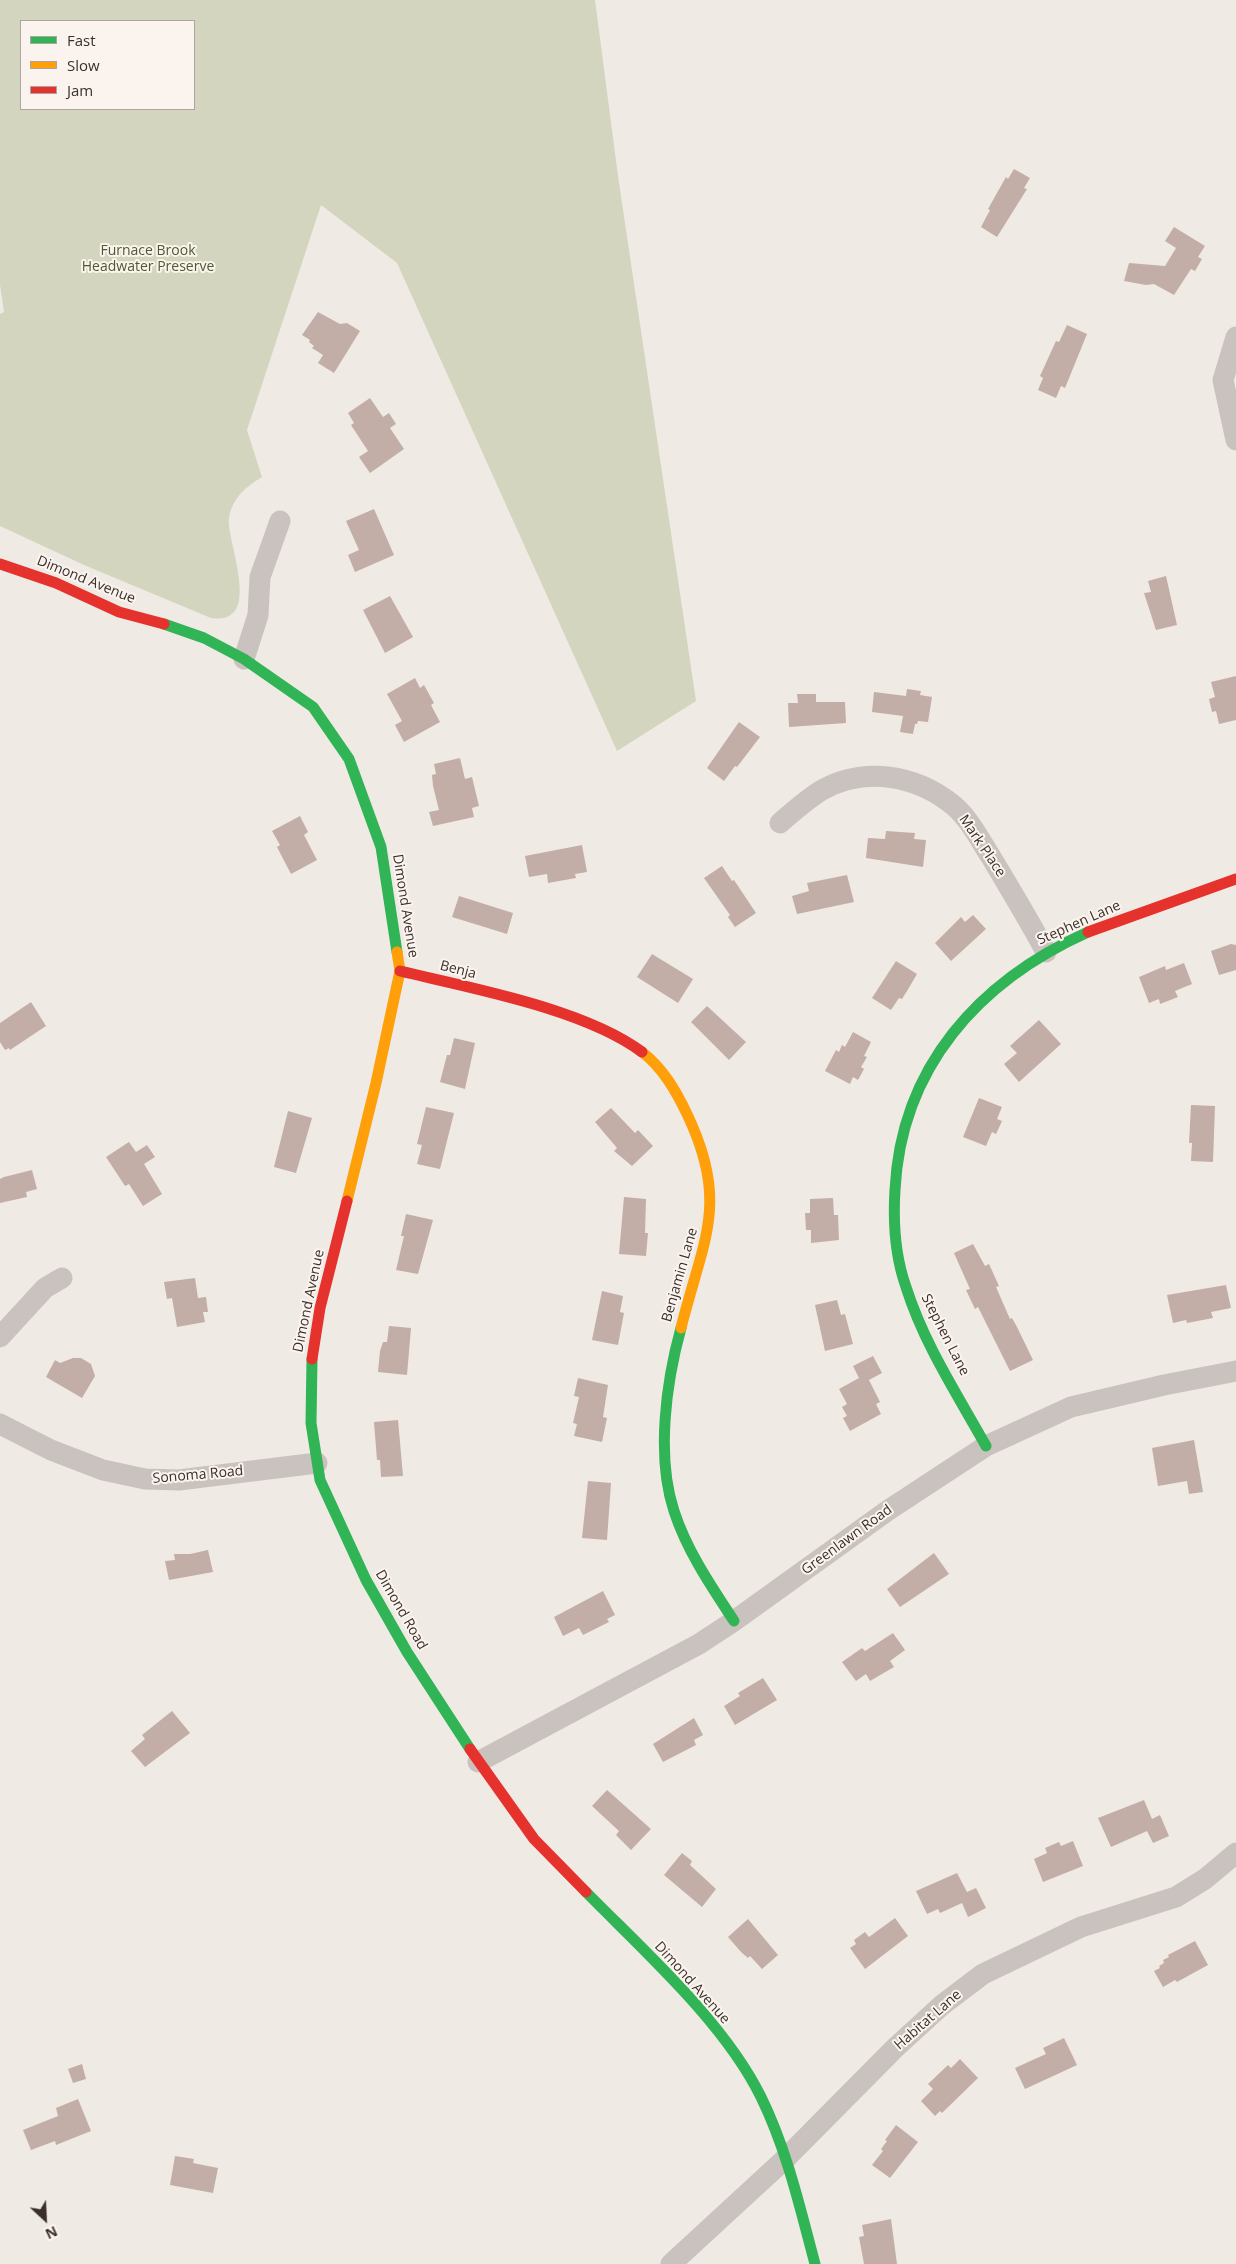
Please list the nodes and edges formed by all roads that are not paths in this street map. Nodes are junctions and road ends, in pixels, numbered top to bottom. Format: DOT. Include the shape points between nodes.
graph roads {
  1 [pos="1236,337"];
  2 [pos="1236,440"];
  3 [pos="280,521"];
  4 [pos="0,564"];
  5 [pos="244,659"];
  6 [pos="780,823"];
  7 [pos="1236,879"];
  8 [pos="1046,952"];
  9 [pos="400,971"];
  10 [pos="480,990"];
  11 [pos="62,1278"];
  12 [pos="0,1337"];
  13 [pos="1236,1371"];
  14 [pos="0,1424"];
  15 [pos="986,1446"];
  16 [pos="317,1463"];
  17 [pos="734,1621"];
  18 [pos="478,1762"];
  19 [pos="1236,1853"];
  20 [pos="785,2159"];
  21 [pos="671,2264"];
  22 [pos="815,2264"];
  1 -- 2 [label="street" via="1223,380"];
  3 -- 5 [label="street" via="260,577 258,615"];
  4 -- 5 [label="street, Dimond Avenue" via="56,583 119,612 204,638"];
  5 -- 9 [label="street, Dimond Avenue" via="313,707 348,759 381,847"];
  6 -- 8 [label="street, Mark Place" via="816,794 853,779 879,776 903,779 930,788 955,806 976,833"];
  7 -- 8 [label="street, Stephen Lane" via="1111,923"];
  8 -- 15 [label="street, Stephen Lane" via="981,1004 949,1038 927,1069 913,1101 895,1174 896,1252 905,1286 917,1320"];
  9 -- 10 [label="street, Benja"];
  9 -- 16 [label="street, Dimond Avenue" via="376,1083 320,1308 311,1368 311,1423"];
  10 -- 17 [label="street, Benjamin Lane" via="589,1022 620,1037 646,1056 665,1076 680,1097 701,1144 712,1205 708,1236 679,1333 670,1378 665,1427 668,1491 674,1514 702,1570"];
  11 -- 12 [label="street" via="45,1288"];
  13 -- 15 [label="street, Greenlawn Road" via="1071,1407"];
  14 -- 16 [label="street, Sonoma Road" via="78,1461 145,1479 179,1480"];
  15 -- 17 [label="street, Greenlawn Road" via="887,1511"];
  16 -- 18 [label="street, Dimond Road" via="320,1480 366,1580 407,1652"];
  17 -- 18 [label="street, Greenlawn Road"];
  18 -- 20 [label="street, Dimond Avenue" via="534,1839 704,2015 761,2097"];
  19 -- 20 [label="street, Habitat Lane" via="1176,1897 1081,1927 983,1974 942,2005 895,2048"];
  20 -- 21 [label="street, Habitat Lane"];
  20 -- 22 [label="street, Dimond Avenue"];
}
